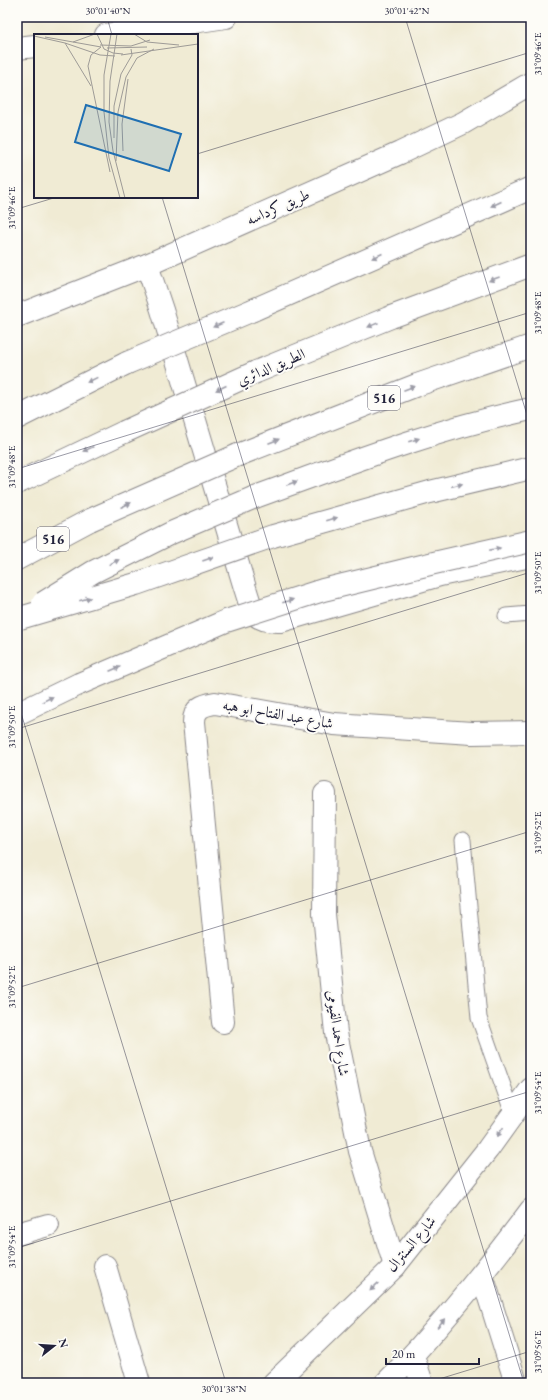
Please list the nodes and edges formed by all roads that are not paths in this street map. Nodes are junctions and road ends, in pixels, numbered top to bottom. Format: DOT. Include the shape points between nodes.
graph roads {
  1 [pos="226,17"];
  2 [pos="113,34"];
  3 [pos="34,46"];
  4 [pos="17,48"];
  5 [pos="531,83"];
  6 [pos="531,188"];
  7 [pos="147,265"];
  8 [pos="531,265"];
  9 [pos="17,316"];
  10 [pos="531,346"];
  11 [pos="531,409"];
  12 [pos="17,418"];
  13 [pos="531,468"];
  14 [pos="17,483"];
  15 [pos="531,541"];
  16 [pos="531,556"];
  17 [pos="17,559"];
  18 [pos="531,614"];
  19 [pos="506,616"];
  20 [pos="19,618"];
  21 [pos="17,714"];
  22 [pos="531,732"];
  23 [pos="324,794"];
  24 [pos="463,840"];
  25 [pos="223,1022"];
  26 [pos="531,1089"];
  27 [pos="513,1114"];
  28 [pos="531,1210"];
  29 [pos="48,1224"];
  30 [pos="17,1234"];
  31 [pos="105,1266"];
  32 [pos="395,1266"];
  33 [pos="482,1275"];
  34 [pos="413,1356"];
  35 [pos="139,1383"];
  36 [pos="274,1383"];
  37 [pos="386,1383"];
  38 [pos="422,1383"];
  39 [pos="516,1383"];
  1 -- 2 [label="main road"];
  3 -- 4 [label="main road"];
  5 -- 7 [label="main road, طريق كرداسه" via="456,126 400,153"];
  6 -- 12 [label="main road, one-way, bridge" via="127,363"];
  7 -- 9 [label="main road, طريق كرداسه"];
  7 -- 16 [label="main road" via="245,588 252,609 259,618 281,620 440,575"];
  8 -- 14 [label="main road, الطريق الدائري, one-way, bridge" via="390,317 256,372"];
  17 -- 10 [label="main road, 516, one-way, bridge" via="90,520 238,455 417,385"];
  20 -- 11 [label="main road, one-way, bridge" via="93,572 171,533 255,496 412,441 491,417"];
  20 -- 13 [label="main road, one-way, bridge" via="136,584 273,536 430,492"];
  21 -- 15 [label="main road, one-way, bridge" via="79,684 226,622 323,590"];
  18 -- 19 [label="lane"];
  22 -- 25 [label="main road, شارع عبد الفتاح ابو هبه" via="472,733 334,724 215,703 197,710 194,722"];
  23 -- 32 [label="main road, شارع احمد الفيومى" via="324,914 336,1033 360,1151"];
  24 -- 27 [label="lane" via="479,1018"];
  26 -- 27 [label="main road, شارع السنترال"];
  27 -- 32 [label="main road, شارع السنترال, one-way"];
  28 -- 33 [label="main road"];
  29 -- 30 [label="main road"];
  31 -- 35 [label="main road"];
  32 -- 36 [label="main road, شارع السنترال, one-way"];
  34 -- 33 [label="main road, one-way"];
  33 -- 39 [label="main road"];
  34 -- 37 [label="main road"];
  34 -- 38 [label="main road"];
}
